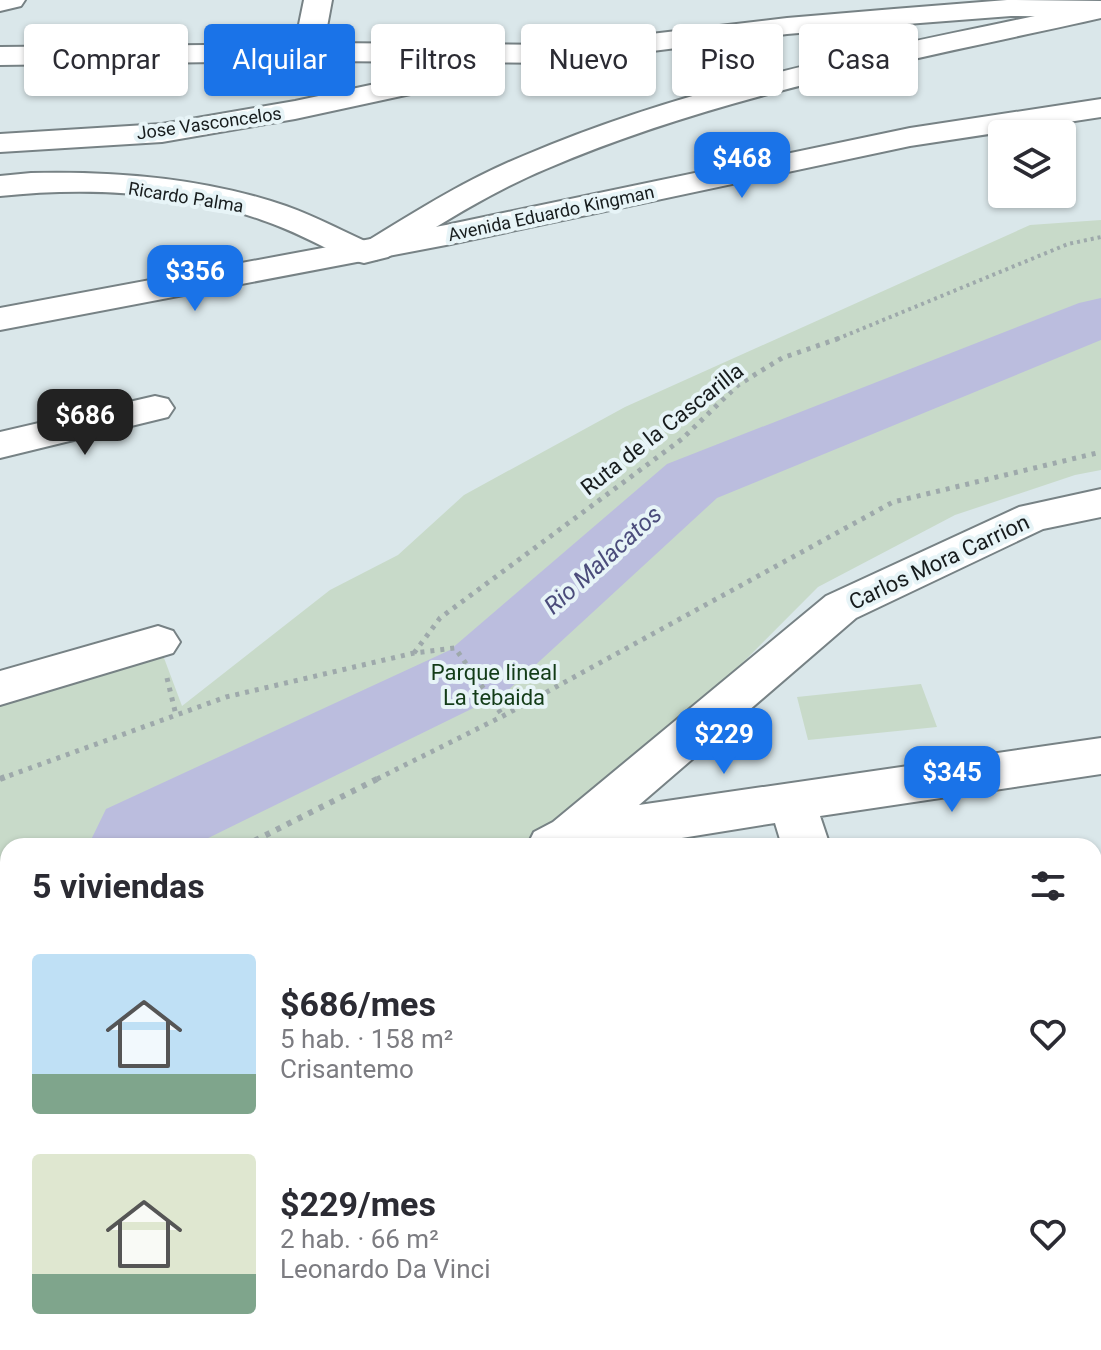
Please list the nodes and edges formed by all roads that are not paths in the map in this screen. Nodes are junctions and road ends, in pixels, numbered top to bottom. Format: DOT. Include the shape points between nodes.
graph roads {
  1 [pos="11,0"];
  2 [pos="318,0"];
  3 [pos="0,3"];
  4 [pos="1101,9"];
  5 [pos="313,24"];
  6 [pos="656,42"];
  7 [pos="355,52"];
  8 [pos="204,53"];
  9 [pos="521,54"];
  10 [pos="0,56"];
  11 [pos="521,62"];
  12 [pos="298,96"];
  13 [pos="1101,108"];
  14 [pos="295,110"];
  15 [pos="0,143"];
  16 [pos="0,186"];
  17 [pos="370,251"];
  18 [pos="0,319"];
  19 [pos="155,408"];
  20 [pos="0,445"];
  21 [pos="1101,503"];
  22 [pos="158,642"];
  23 [pos="0,688"];
  24 [pos="1101,756"];
  25 [pos="792,801"];
  26 [pos="565,838"];
  27 [pos="578,838"];
  28 [pos="804,838"];
  1 -- 3 [label="street"];
  2 -- 5 [label="street"];
  4 -- 6 [label="street" via="1011,8"];
  4 -- 17 [label="street" via="779,83 614,130 534,162"];
  7 -- 9 [label="street"];
  8 -- 10 [label="street"];
  11 -- 14 [label="street, Jose Vasconcelos"];
  12 -- 14 [label="street"];
  13 -- 17 [label="street, Avenida Eduardo Kingman" via="883,141"];
  14 -- 15 [label="street, Jose Vasconcelos" via="162,133"];
  16 -- 17 [label="street, Ricardo Palma" via="88,182 180,193 264,210"];
  17 -- 18 [label="street, Avenida Eduardo Kingman"];
  19 -- 20 [label="street"];
  21 -- 26 [label="street, Carlos Mora Carrion" via="1033,517 841,607"];
  22 -- 23 [label="street"];
  24 -- 25 [label="street"];
  25 -- 27 [label="street"];
  25 -- 28 [label="street"];
}
